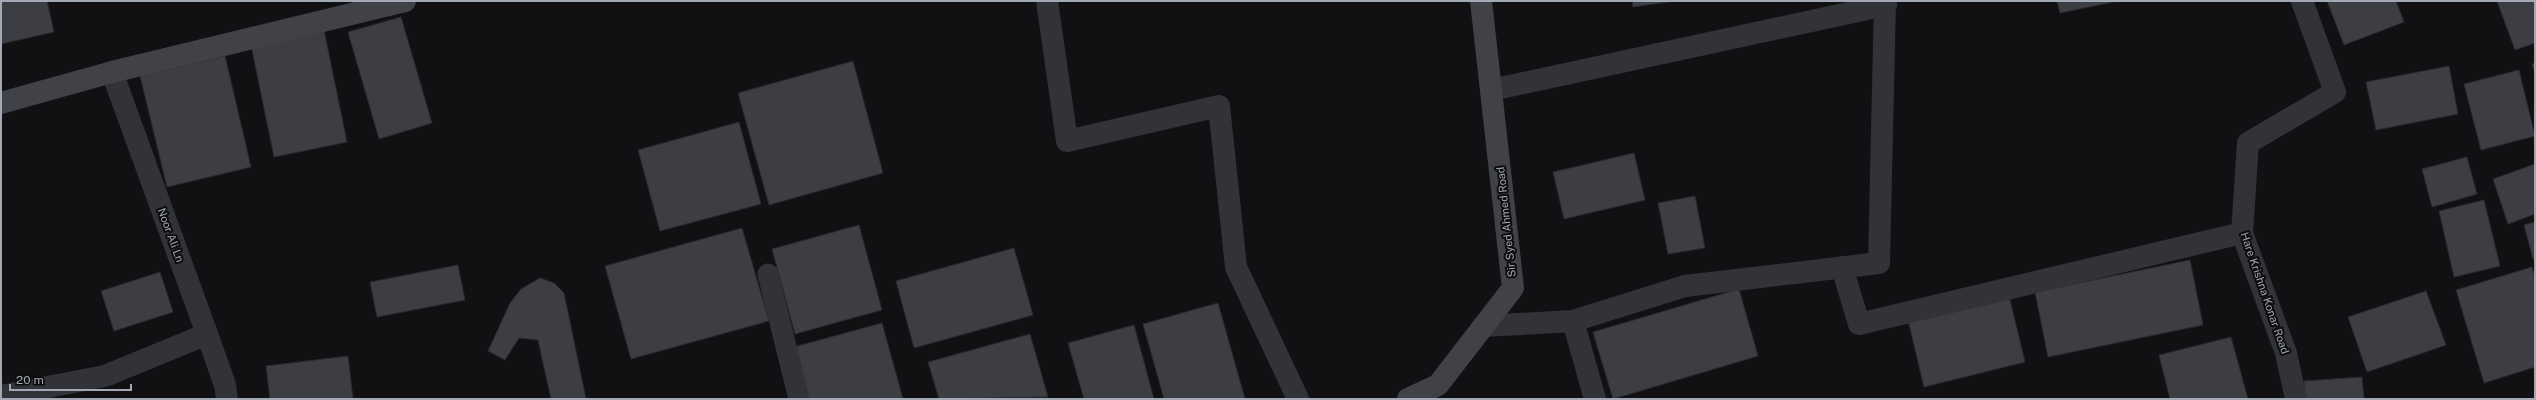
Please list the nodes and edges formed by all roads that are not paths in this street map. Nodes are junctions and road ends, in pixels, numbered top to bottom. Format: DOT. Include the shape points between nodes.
graph roads {
  1 [pos="405,1"];
  2 [pos="1047,1"];
  3 [pos="1481,1"];
  4 [pos="2302,1"];
  5 [pos="1885,3"];
  6 [pos="112,72"];
  7 [pos="1491,90"];
  8 [pos="1,103"];
  9 [pos="2242,232"];
  10 [pos="1842,267"];
  11 [pos="768,274"];
  12 [pos="1573,321"];
  13 [pos="1483,326"];
  14 [pos="207,334"];
  15 [pos="1,396"];
  16 [pos="228,399"];
  17 [pos="799,399"];
  18 [pos="1298,399"];
  19 [pos="1408,399"];
  20 [pos="1595,399"];
  21 [pos="2296,399"];
  1 -- 6 [label="street"];
  2 -- 18 [label="street" via="1067,142 1219,106 1236,267"];
  3 -- 7 [label="street, Sir Syed Ahmed Road"];
  4 -- 9 [label="street, Hare Krishna Konar Road" via="2334,92 2248,143"];
  5 -- 7 [label="street"];
  5 -- 10 [label="street" via="1879,263"];
  6 -- 8 [label="street"];
  6 -- 14 [label="street, Noor Ali Ln"];
  7 -- 13 [label="street, Sir Syed Ahmed Road" via="1513,288"];
  9 -- 10 [label="street" via="1859,324"];
  9 -- 21 [label="street, Hare Krishna Konar Road" via="2286,352"];
  10 -- 12 [label="street" via="1685,286"];
  11 -- 17 [label="lane"];
  12 -- 13 [label="street"];
  12 -- 20 [label="street"];
  13 -- 19 [label="street, Sir Syed Ahmed Road" via="1438,385"];
  14 -- 15 [label="street" via="105,376"];
  14 -- 16 [label="street, Noor Ali Ln"];
}
